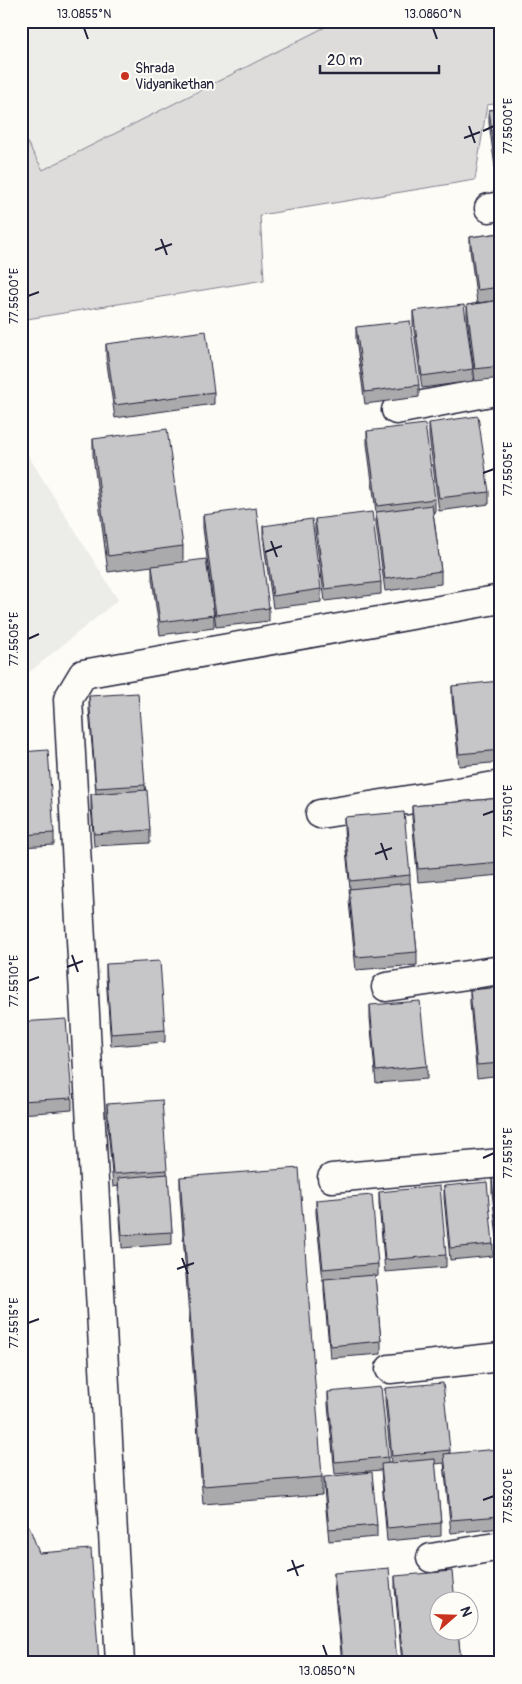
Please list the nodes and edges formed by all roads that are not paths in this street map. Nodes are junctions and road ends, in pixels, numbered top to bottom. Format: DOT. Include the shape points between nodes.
graph roads {
  1 [pos="501,390"];
  2 [pos="396,410"];
  3 [pos="501,599"];
  4 [pos="501,785"];
  5 [pos="320,814"];
  6 [pos="501,970"];
  7 [pos="386,988"];
  8 [pos="501,1163"];
  9 [pos="332,1178"];
  10 [pos="501,1357"];
  11 [pos="390,1369"];
  12 [pos="501,1546"];
  13 [pos="431,1558"];
  14 [pos="120,1663"];
  1 -- 2 [label="street"];
  3 -- 14 [label="street" via="83,674 68,699"];
  4 -- 5 [label="street"];
  6 -- 7 [label="street"];
  8 -- 9 [label="street"];
  10 -- 11 [label="street"];
  12 -- 13 [label="street"];
}
